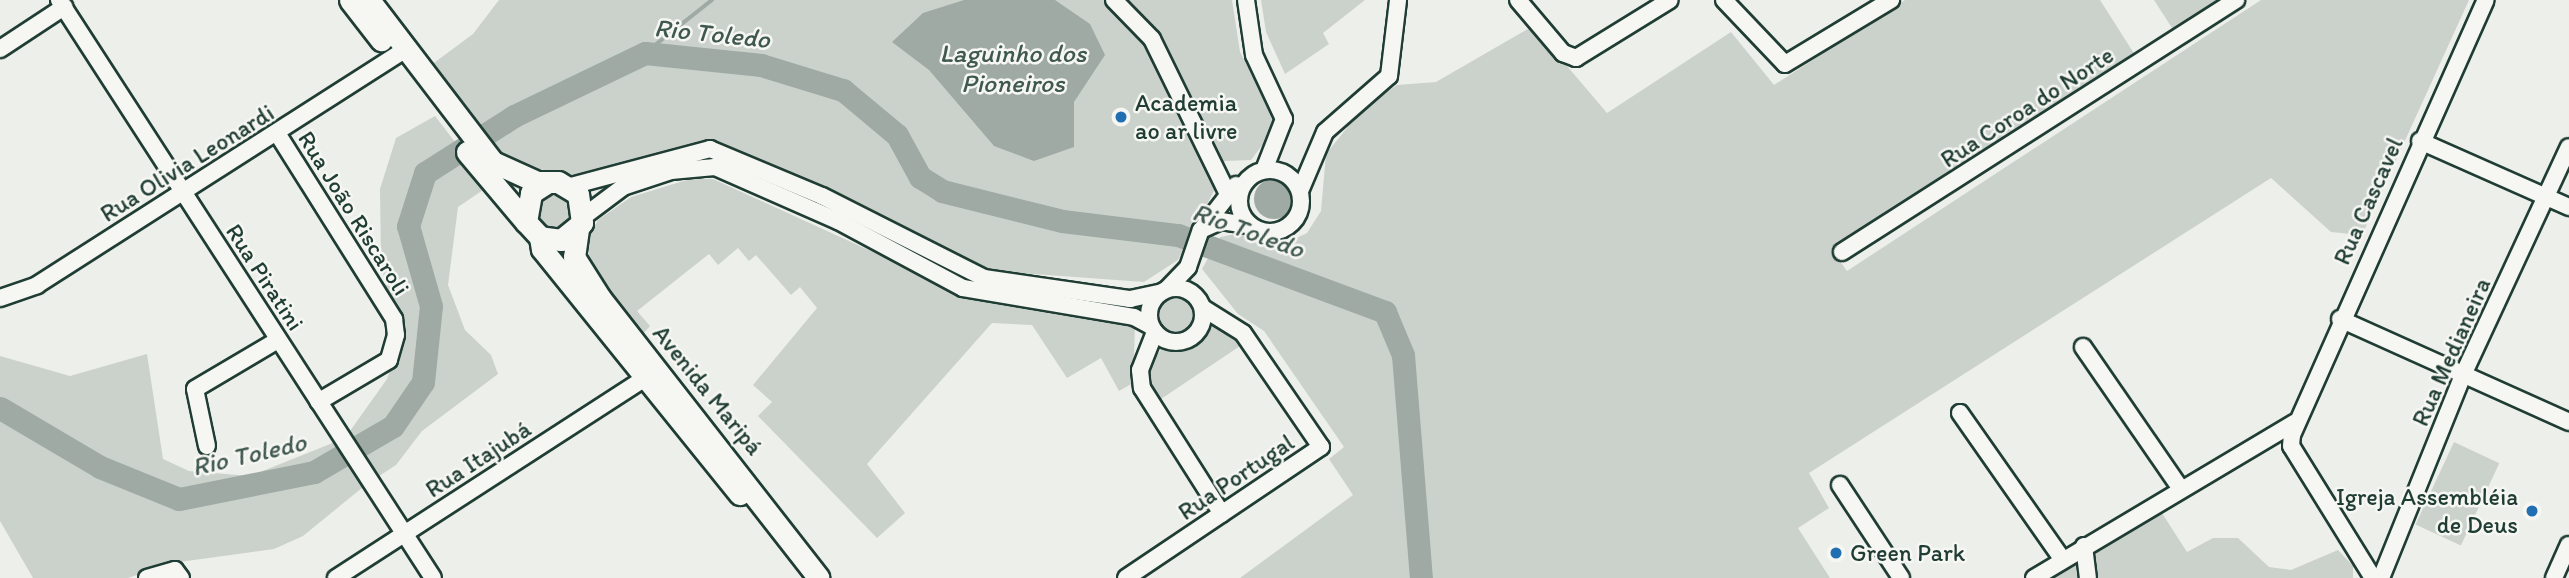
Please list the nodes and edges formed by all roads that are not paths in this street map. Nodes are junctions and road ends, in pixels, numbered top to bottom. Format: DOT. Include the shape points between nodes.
graph roads {
  1 [pos="351,0"];
  2 [pos="369,0"];
  3 [pos="1114,0"];
  4 [pos="1246,0"];
  5 [pos="1398,0"];
  6 [pos="1518,0"];
  7 [pos="1670,0"];
  8 [pos="1724,0"];
  9 [pos="1891,0"];
  10 [pos="2236,0"];
  11 [pos="2486,0"];
  12 [pos="61,4"];
  13 [pos="0,49"];
  14 [pos="400,53"];
  15 [pos="277,133"];
  16 [pos="2420,141"];
  17 [pos="2569,147"];
  18 [pos="486,166"];
  19 [pos="1245,180"];
  20 [pos="548,182"];
  21 [pos="571,186"];
  22 [pos="1300,191"];
  23 [pos="183,193"];
  24 [pos="2546,196"];
  25 [pos="2569,207"];
  26 [pos="581,223"];
  27 [pos="1251,226"];
  28 [pos="533,229"];
  29 [pos="1201,231"];
  30 [pos="1842,252"];
  31 [pos="1191,260"];
  32 [pos="1164,290"];
  33 [pos="1193,293"];
  34 [pos="0,298"];
  35 [pos="1203,308"];
  36 [pos="2340,319"];
  37 [pos="1153,329"];
  38 [pos="278,340"];
  39 [pos="2083,347"];
  40 [pos="2463,375"];
  41 [pos="645,378"];
  42 [pos="318,402"];
  43 [pos="1960,412"];
  44 [pos="2569,422"];
  45 [pos="2294,423"];
  46 [pos="207,446"];
  47 [pos="1840,485"];
  48 [pos="2179,486"];
  49 [pos="1222,514"];
  50 [pos="404,534"];
  51 [pos="2569,545"];
  52 [pos="2084,547"];
  53 [pos="2063,560"];
  54 [pos="178,574"];
  55 [pos="147,578"];
  56 [pos="336,578"];
  57 [pos="433,578"];
  58 [pos="802,578"];
  59 [pos="819,578"];
  60 [pos="1126,578"];
  61 [pos="1901,578"];
  62 [pos="2034,578"];
  63 [pos="2088,578"];
  64 [pos="2373,578"];
  65 [pos="2381,578"];
  66 [pos="2554,578"];
  1 -- 14 [label="main road, Avenida Maripá"];
  2 -- 14 [label="main road, Avenida Maripá"];
  3 -- 19 [label="street" via="1152,39 1210,154"];
  4 -- 19 [label="street" via="1254,55 1284,119"];
  5 -- 22 [label="street" via="1389,76 1335,121"];
  6 -- 7 [label="street" via="1563,53 1576,58"];
  8 -- 9 [label="street" via="1780,62 1790,63"];
  10 -- 30 [label="street, Rua Coroa do Norte"];
  11 -- 16 [label="street, Rua Cascavel"];
  12 -- 13 [label="street"];
  12 -- 23 [label="street, Rua Piratini"];
  14 -- 15 [label="street, Rua Olivia Leonardi"];
  14 -- 18 [label="main road, Avenida Maripá"];
  15 -- 23 [label="street, Rua Olivia Leonardi"];
  15 -- 42 [label="street, Rua João Riscaroli" via="394,319 396,335 389,360"];
  16 -- 24 [label="street"];
  16 -- 36 [label="street, Rua Cascavel"];
  17 -- 24 [label="street, Rua Medianeira"];
  18 -- 20 [label="main road"];
  18 -- 28 [label="main road, Avenida Maripá"];
  19 -- 22 [label="street" via="1282,172"];
  19 -- 27 [label="street" via="1239,202"];
  19 -- 29 [label="street"];
  20 -- 21 [label="main road"];
  20 -- 28 [label="main road" via="531,193"];
  21 -- 26 [label="main road"];
  21 -- 32 [label="street" via="710,149 822,196 984,278 1130,299"];
  22 -- 27 [label="street" via="1300,211 1289,227 1270,233"];
  23 -- 34 [label="street, Rua Olivia Leonardi" via="37,285"];
  23 -- 38 [label="street, Rua Piratini"];
  24 -- 25 [label="street"];
  24 -- 40 [label="street, Rua Medianeira"];
  26 -- 28 [label="main road" via="561,240"];
  26 -- 37 [label="street" via="623,187 671,171 715,167 832,218 963,288 1134,317"];
  26 -- 59 [label="main road, Avenida Maripá" via="574,257 600,298"];
  27 -- 29 [label="street" via="1222,221"];
  28 -- 41 [label="main road, Avenida Maripá" via="542,249"];
  29 -- 31 [label="street"];
  31 -- 32 [label="street"];
  31 -- 33 [label="street"];
  32 -- 33 [label="street"];
  32 -- 37 [label="street" via="1149,308"];
  33 -- 35 [label="street"];
  35 -- 37 [label="street" via="1201,326 1190,339 1173,342"];
  35 -- 49 [label="street, Rua Portugal" via="1243,333 1321,445"];
  36 -- 40 [label="street"];
  36 -- 45 [label="street, Rua Cascavel"];
  37 -- 49 [label="street" via="1140,370 1142,388"];
  38 -- 42 [label="street, Rua Piratini"];
  38 -- 46 [label="street" via="195,389"];
  39 -- 48 [label="street"];
  40 -- 44 [label="street"];
  40 -- 65 [label="street, Rua Medianeira"];
  41 -- 50 [label="street, Rua Itajubá"];
  41 -- 58 [label="main road, Avenida Maripá"];
  42 -- 50 [label="street, Rua Piratini"];
  43 -- 53 [label="street"];
  45 -- 48 [label="street"];
  45 -- 64 [label="street, Rua Cascavel" via="2291,446"];
  47 -- 61 [label="street"];
  48 -- 52 [label="street"];
  49 -- 60 [label="street, Rua Portugal"];
  50 -- 56 [label="street, Rua Itajubá"];
  50 -- 57 [label="street, Rua Piratini"];
  51 -- 66 [label="street"];
  52 -- 53 [label="street"];
  52 -- 63 [label="street"];
  53 -- 62 [label="street"];
  54 -- 55 [label="street"];
}
